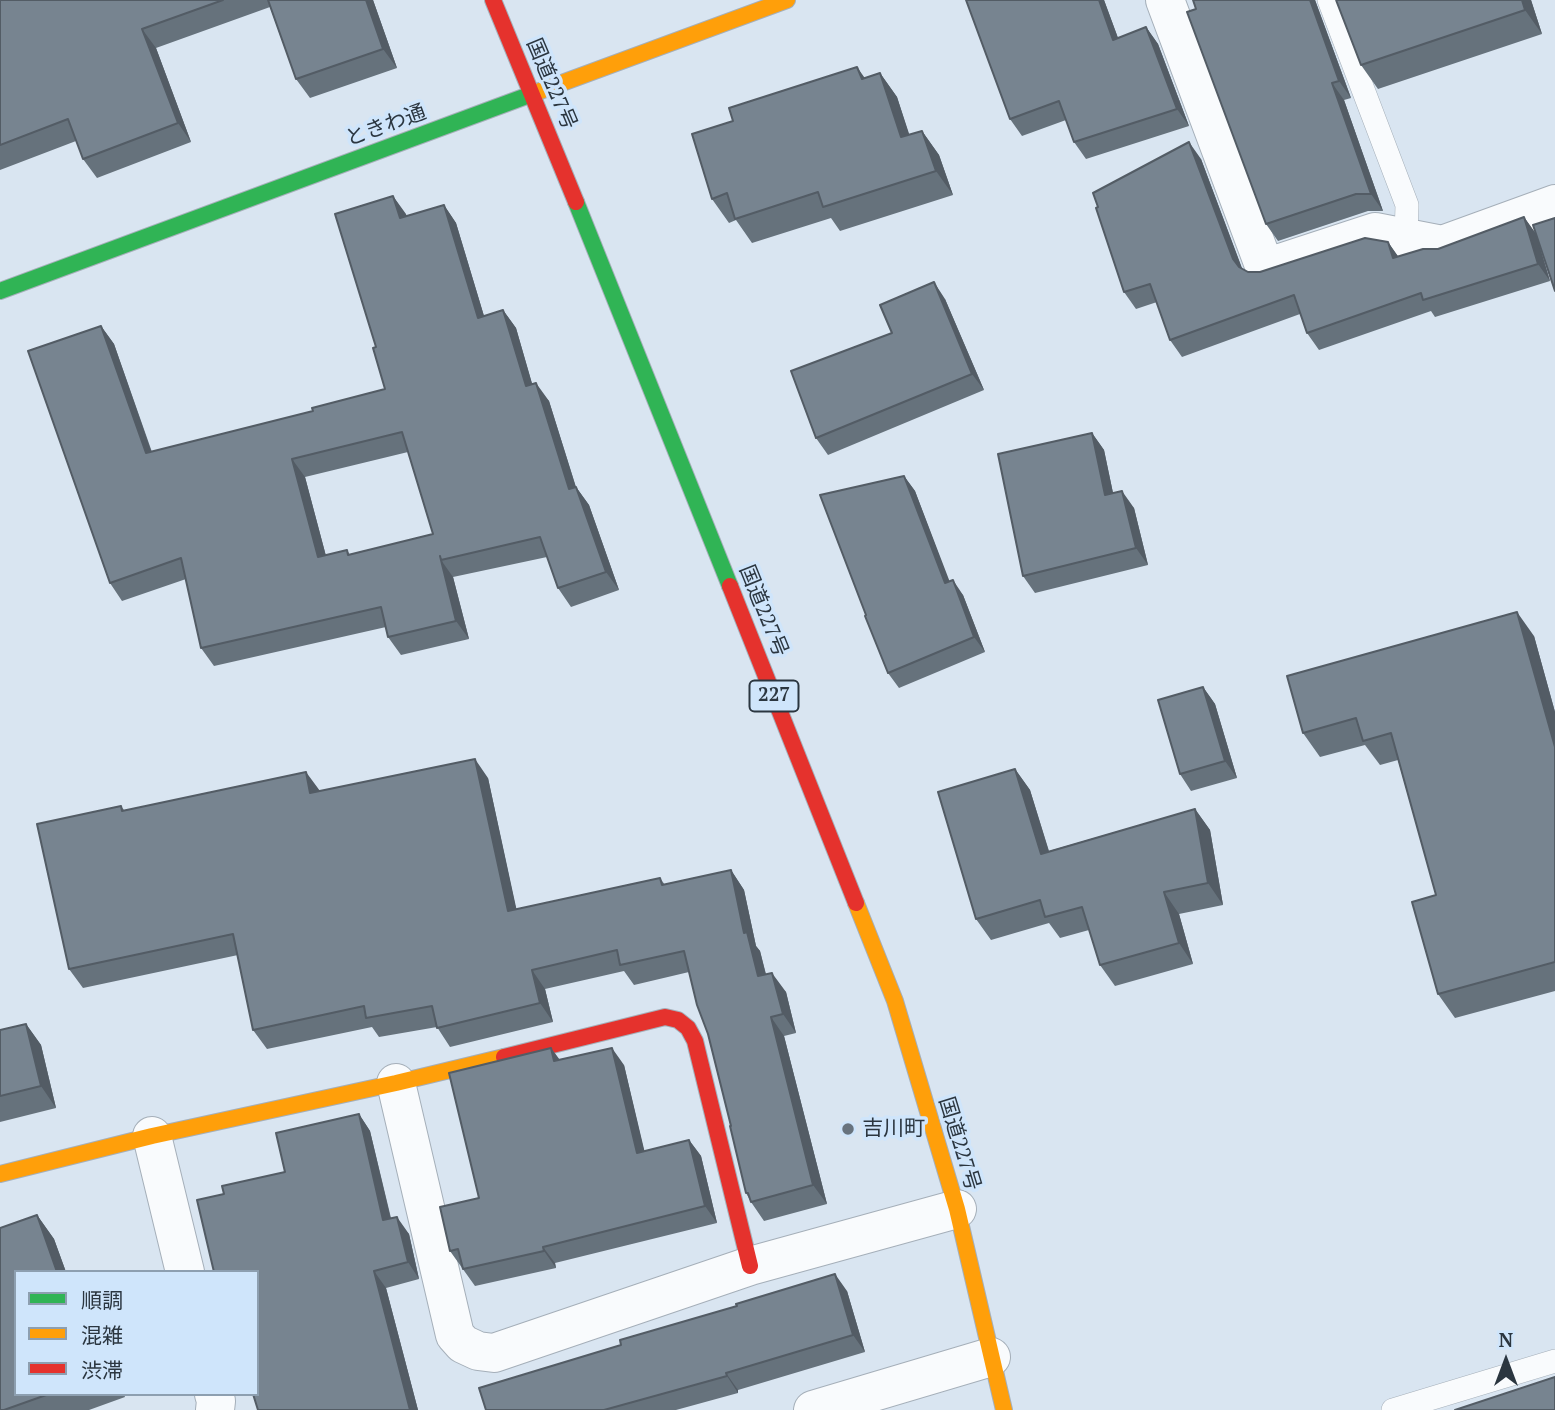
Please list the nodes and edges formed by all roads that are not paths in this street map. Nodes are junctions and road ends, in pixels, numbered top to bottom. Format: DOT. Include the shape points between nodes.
graph roads {
  1 [pos="493,0"];
  2 [pos="787,0"];
  3 [pos="1165,0"];
  4 [pos="1329,0"];
  5 [pos="531,93"];
  6 [pos="1555,204"];
  7 [pos="1406,238"];
  8 [pos="0,291"];
  9 [pos="396,1083"];
  10 [pos="152,1136"];
  11 [pos="0,1174"];
  12 [pos="957,1209"];
  13 [pos="750,1266"];
  14 [pos="185,1270"];
  15 [pos="991,1357"];
  16 [pos="1555,1361"];
  17 [pos="813,1410"];
  18 [pos="1004,1410"];
  19 [pos="1393,1410"];
  1 -- 5 [label="main road, 国道227号 / 227"];
  2 -- 5 [label="main road, ときわ通"];
  3 -- 7 [label="street" via="1265,268 1375,232"];
  4 -- 7 [label="lane" via="1407,205"];
  5 -- 8 [label="main road, ときわ通"];
  5 -- 12 [label="main road, 国道227号 / 227" via="894,1001"];
  6 -- 7 [label="street" via="1442,245"];
  9 -- 10 [label="main road"];
  9 -- 13 [label="main road" via="665,1017 678,1020 695,1041"];
  9 -- 13 [label="street" via="456,1335 463,1344 494,1353"];
  10 -- 11 [label="main road"];
  10 -- 14 [label="street"];
  12 -- 13 [label="street"];
  12 -- 15 [label="main road, 国道227号 / 227"];
  15 -- 17 [label="street"];
  15 -- 18 [label="main road, 国道227号 / 227"];
  16 -- 19 [label="lane"];
}
